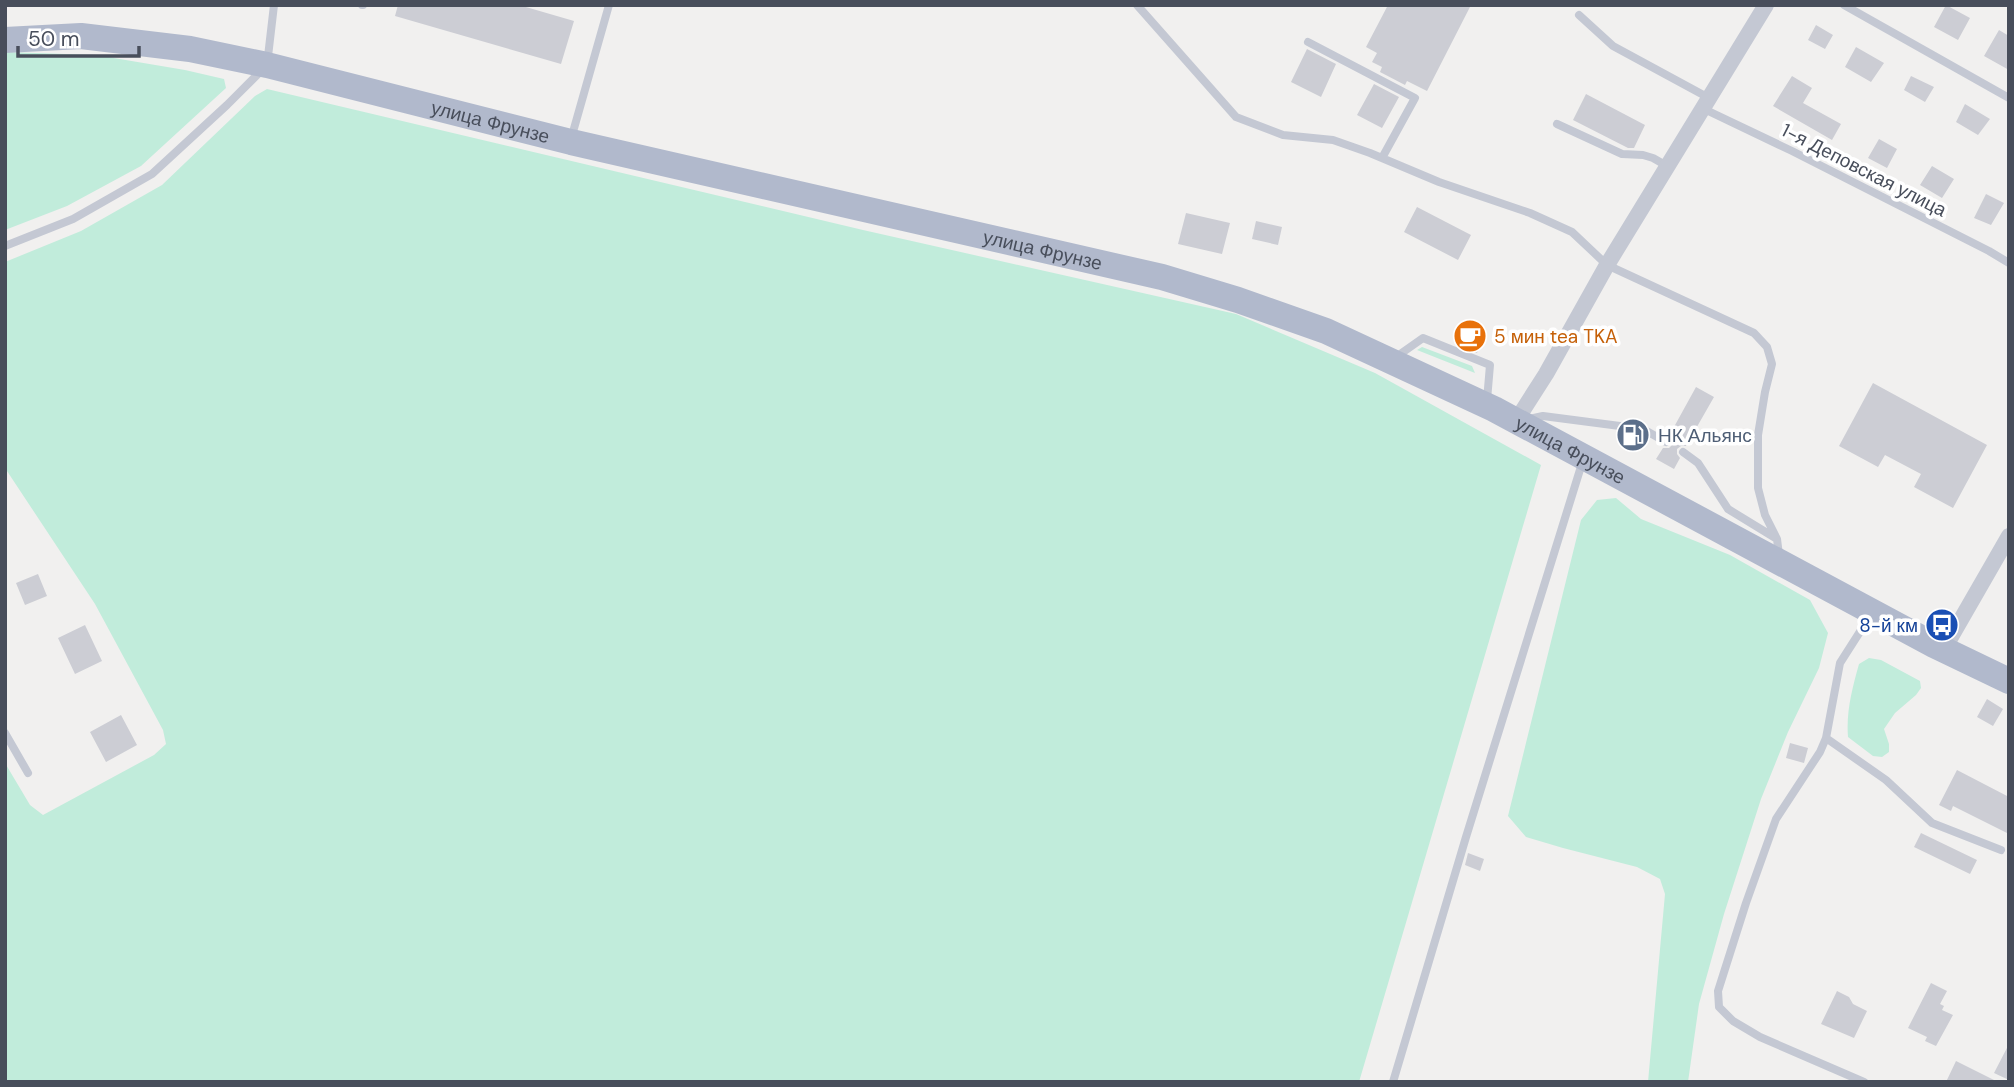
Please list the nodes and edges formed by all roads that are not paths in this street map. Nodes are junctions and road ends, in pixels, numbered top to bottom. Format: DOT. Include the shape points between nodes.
graph roads {
  1 [pos="274,5"];
  2 [pos="610,5"];
  3 [pos="1137,5"];
  4 [pos="1766,5"];
  5 [pos="1844,5"];
  6 [pos="1579,15"];
  7 [pos="5,40"];
  8 [pos="1308,41"];
  9 [pos="267,65"];
  10 [pos="2009,98"];
  11 [pos="1706,104"];
  12 [pos="1556,124"];
  13 [pos="570,142"];
  14 [pos="1382,158"];
  15 [pos="1667,166"];
  16 [pos="5,246"];
  17 [pos="2009,263"];
  18 [pos="1607,265"];
  19 [pos="1390,361"];
  20 [pos="1487,406"];
  21 [pos="1516,421"];
  22 [pos="1666,442"];
  23 [pos="1683,452"];
  24 [pos="1584,457"];
  25 [pos="2009,537"];
  26 [pos="1778,550"];
  27 [pos="1873,610"];
  28 [pos="1944,649"];
  29 [pos="2009,681"];
  30 [pos="5,733"];
  31 [pos="1826,738"];
  32 [pos="28,772"];
  33 [pos="2001,850"];
  34 [pos="1393,1082"];
  35 [pos="1864,1082"];
  1 -- 9 [label="lane"];
  2 -- 13 [label="lane"];
  3 -- 14 [label="lane" via="1236,117 1283,135 1333,140"];
  4 -- 11 [label="street"];
  5 -- 10 [label="lane"];
  6 -- 11 [label="lane, 1-я Деповская улица" via="1613,46"];
  7 -- 9 [label="main road, улица Фрунзе" via="81,36 190,49"];
  8 -- 14 [label="lane" via="1415,98"];
  9 -- 13 [label="main road, улица Фрунзе"];
  9 -- 16 [label="lane" via="152,174 73,219"];
  11 -- 15 [label="street"];
  11 -- 17 [label="lane, 1-я Деповская улица"];
  12 -- 15 [label="lane" via="1622,154 1643,155"];
  13 -- 19 [label="main road, улица Фрунзе" via="1162,277 1326,331"];
  14 -- 18 [label="lane" via="1572,232"];
  15 -- 18 [label="street"];
  18 -- 21 [label="street"];
  18 -- 26 [label="lane" via="1754,333 1767,347 1772,364 1758,435 1758,488"];
  19 -- 20 [label="main road, улица Фрунзе"];
  19 -- 20 [label="lane" via="1423,338 1490,365"];
  20 -- 21 [label="main road, улица Фрунзе"];
  21 -- 22 [label="lane" via="1542,416 1643,429"];
  21 -- 24 [label="main road, улица Фрунзе"];
  23 -- 26 [label="lane" via="1698,463 1728,509"];
  24 -- 26 [label="main road, улица Фрунзе"];
  24 -- 34 [label="lane"];
  25 -- 28 [label="street"];
  26 -- 27 [label="main road, улица Фрунзе"];
  27 -- 28 [label="main road, улица Фрунзе"];
  27 -- 31 [label="lane" via="1840,663"];
  28 -- 29 [label="main road, улица Фрунзе"];
  30 -- 32 [label="lane"];
  31 -- 33 [label="lane" via="1886,780 1932,823"];
  31 -- 35 [label="lane" via="1776,819 1718,991 1719,1007 1760,1037"];
}
